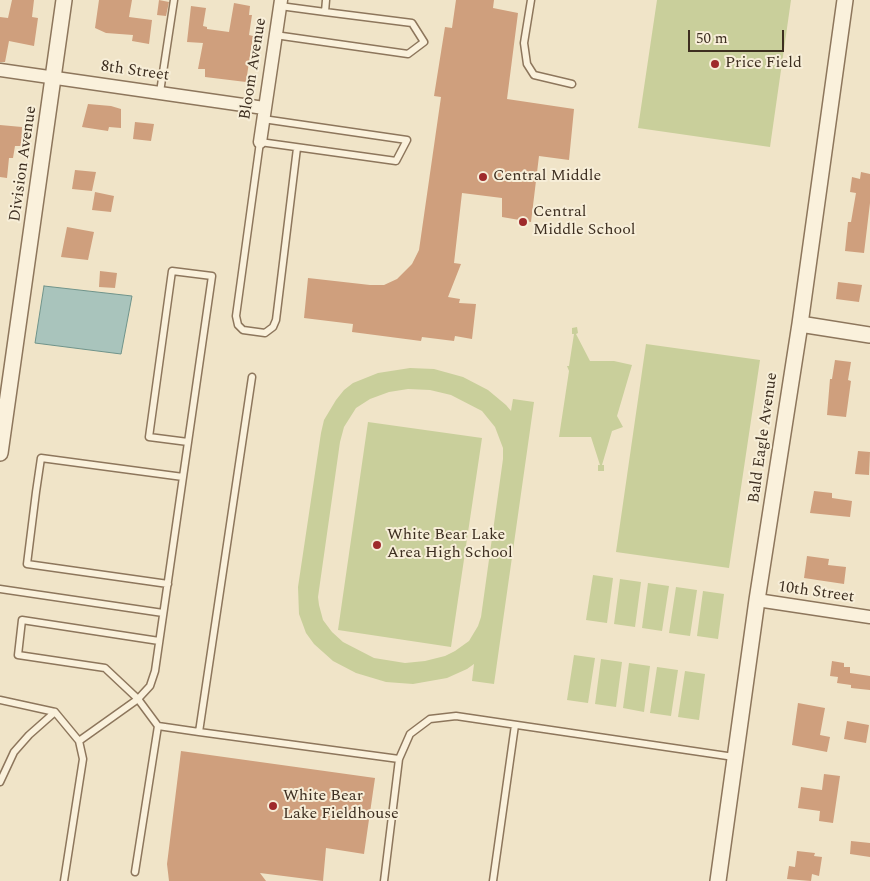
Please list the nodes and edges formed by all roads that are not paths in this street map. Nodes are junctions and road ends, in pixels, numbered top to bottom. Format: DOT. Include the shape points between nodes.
graph roads {
  1 [pos="64,0"];
  2 [pos="174,0"];
  3 [pos="326,0"];
  4 [pos="531,0"];
  5 [pos="845,0"];
  6 [pos="280,3"];
  7 [pos="325,12"];
  8 [pos="275,35"];
  9 [pos="0,70"];
  10 [pos="54,77"];
  11 [pos="572,84"];
  12 [pos="160,92"];
  13 [pos="264,113"];
  14 [pos="260,142"];
  15 [pos="296,148"];
  16 [pos="800,324"];
  17 [pos="870,335"];
  18 [pos="252,377"];
  19 [pos="188,442"];
  20 [pos="0,452"];
  21 [pos="183,477"];
  22 [pos="168,584"];
  23 [pos="0,589"];
  24 [pos="758,600"];
  25 [pos="163,612"];
  26 [pos="870,617"];
  27 [pos="159,641"];
  28 [pos="138,699"];
  29 [pos="0,700"];
  30 [pos="55,712"];
  31 [pos="515,725"];
  32 [pos="158,726"];
  33 [pos="199,732"];
  34 [pos="79,741"];
  35 [pos="735,757"];
  36 [pos="399,760"];
  37 [pos="0,782"];
  38 [pos="135,872"];
  39 [pos="64,881"];
  40 [pos="384,881"];
  41 [pos="492,881"];
  42 [pos="718,881"];
  1 -- 10 [label="street, Division Avenue"];
  2 -- 12 [label="lane"];
  3 -- 7 [label="lane"];
  4 -- 11 [label="lane" via="524,43 527,64 534,75"];
  5 -- 16 [label="street, Bald Eagle Avenue"];
  6 -- 7 [label="lane"];
  6 -- 8 [label="street, Bloom Avenue"];
  7 -- 8 [label="lane" via="412,23 424,42 408,54"];
  8 -- 13 [label="street, Bloom Avenue"];
  9 -- 10 [label="street, 8th Street"];
  10 -- 12 [label="street, 8th Street"];
  10 -- 20 [label="street, Division Avenue"];
  12 -- 13 [label="street, 8th Street"];
  13 -- 14 [label="street, Bloom Avenue"];
  13 -- 15 [label="lane" via="407,140 396,161"];
  14 -- 15 [label="lane"];
  14 -- 15 [label="lane" via="236,316 243,330 265,333 276,320"];
  16 -- 17 [label="street"];
  16 -- 24 [label="street, Bald Eagle Avenue"];
  18 -- 33 [label="lane"];
  19 -- 19 [label="lane" via="212,276 172,271 149,436"];
  19 -- 21 [label="lane"];
  21 -- 22 [label="lane"];
  21 -- 22 [label="lane" via="41,458 27,564"];
  22 -- 25 [label="lane"];
  23 -- 25 [label="lane"];
  24 -- 26 [label="street, 10th Street"];
  24 -- 35 [label="street, Bald Eagle Avenue"];
  25 -- 27 [label="lane"];
  27 -- 28 [label="lane" via="150,686"];
  27 -- 28 [label="lane" via="22,620 18,655 105,668"];
  28 -- 32 [label="lane"];
  28 -- 34 [label="lane"];
  29 -- 30 [label="lane"];
  30 -- 34 [label="lane"];
  30 -- 37 [label="lane" via="14,752"];
  31 -- 35 [label="lane"];
  31 -- 36 [label="lane" via="456,716 430,720 410,734"];
  31 -- 41 [label="lane"];
  32 -- 33 [label="lane"];
  32 -- 38 [label="lane"];
  33 -- 36 [label="lane"];
  34 -- 39 [label="lane" via="83,759"];
  35 -- 42 [label="street, Bald Eagle Avenue"];
  36 -- 40 [label="lane"];
}
